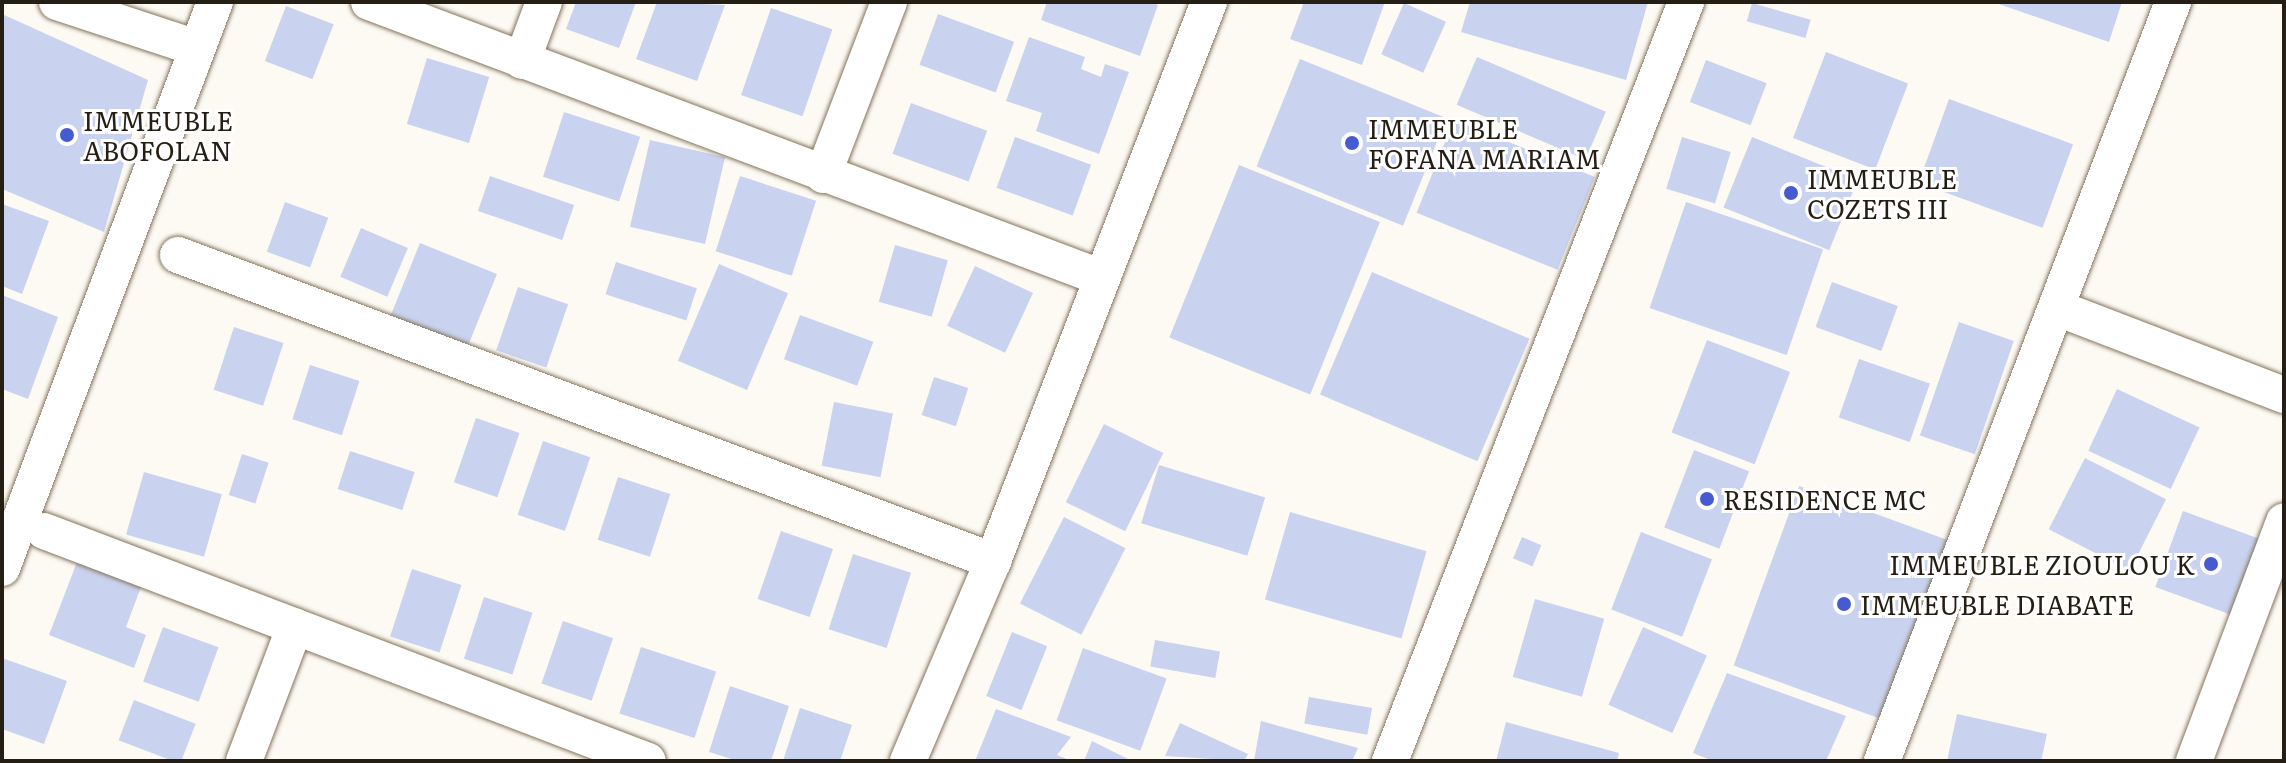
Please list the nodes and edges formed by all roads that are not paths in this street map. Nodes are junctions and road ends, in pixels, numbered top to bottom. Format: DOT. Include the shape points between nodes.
graph roads {
  1 [pos="57,2"];
  2 [pos="215,2"];
  3 [pos="369,2"];
  4 [pos="544,2"];
  5 [pos="889,2"];
  6 [pos="1209,2"];
  7 [pos="1686,2"];
  8 [pos="2173,2"];
  9 [pos="197,48"];
  10 [pos="522,61"];
  11 [pos="823,175"];
  12 [pos="178,255"];
  13 [pos="1100,277"];
  14 [pos="2057,308"];
  15 [pos="2284,395"];
  16 [pos="2284,521"];
  17 [pos="44,531"];
  18 [pos="993,561"];
  19 [pos="2,568"];
  20 [pos="295,626"];
  21 [pos="597,752"];
  22 [pos="244,761"];
  23 [pos="648,761"];
  24 [pos="908,761"];
  25 [pos="1390,761"];
  26 [pos="1882,761"];
  27 [pos="2194,761"];
  1 -- 9 [label="street"];
  2 -- 9 [label="street"];
  3 -- 10 [label="street"];
  4 -- 10 [label="street"];
  5 -- 11 [label="street"];
  6 -- 13 [label="street"];
  7 -- 25 [label="street"];
  8 -- 14 [label="street"];
  9 -- 19 [label="street"];
  10 -- 11 [label="street"];
  11 -- 13 [label="street"];
  12 -- 18 [label="street"];
  13 -- 18 [label="street"];
  14 -- 15 [label="street"];
  14 -- 26 [label="street"];
  16 -- 27 [label="street"];
  17 -- 20 [label="street"];
  18 -- 24 [label="street"];
  20 -- 21 [label="street"];
  20 -- 22 [label="street"];
  21 -- 23 [label="street"];
}
